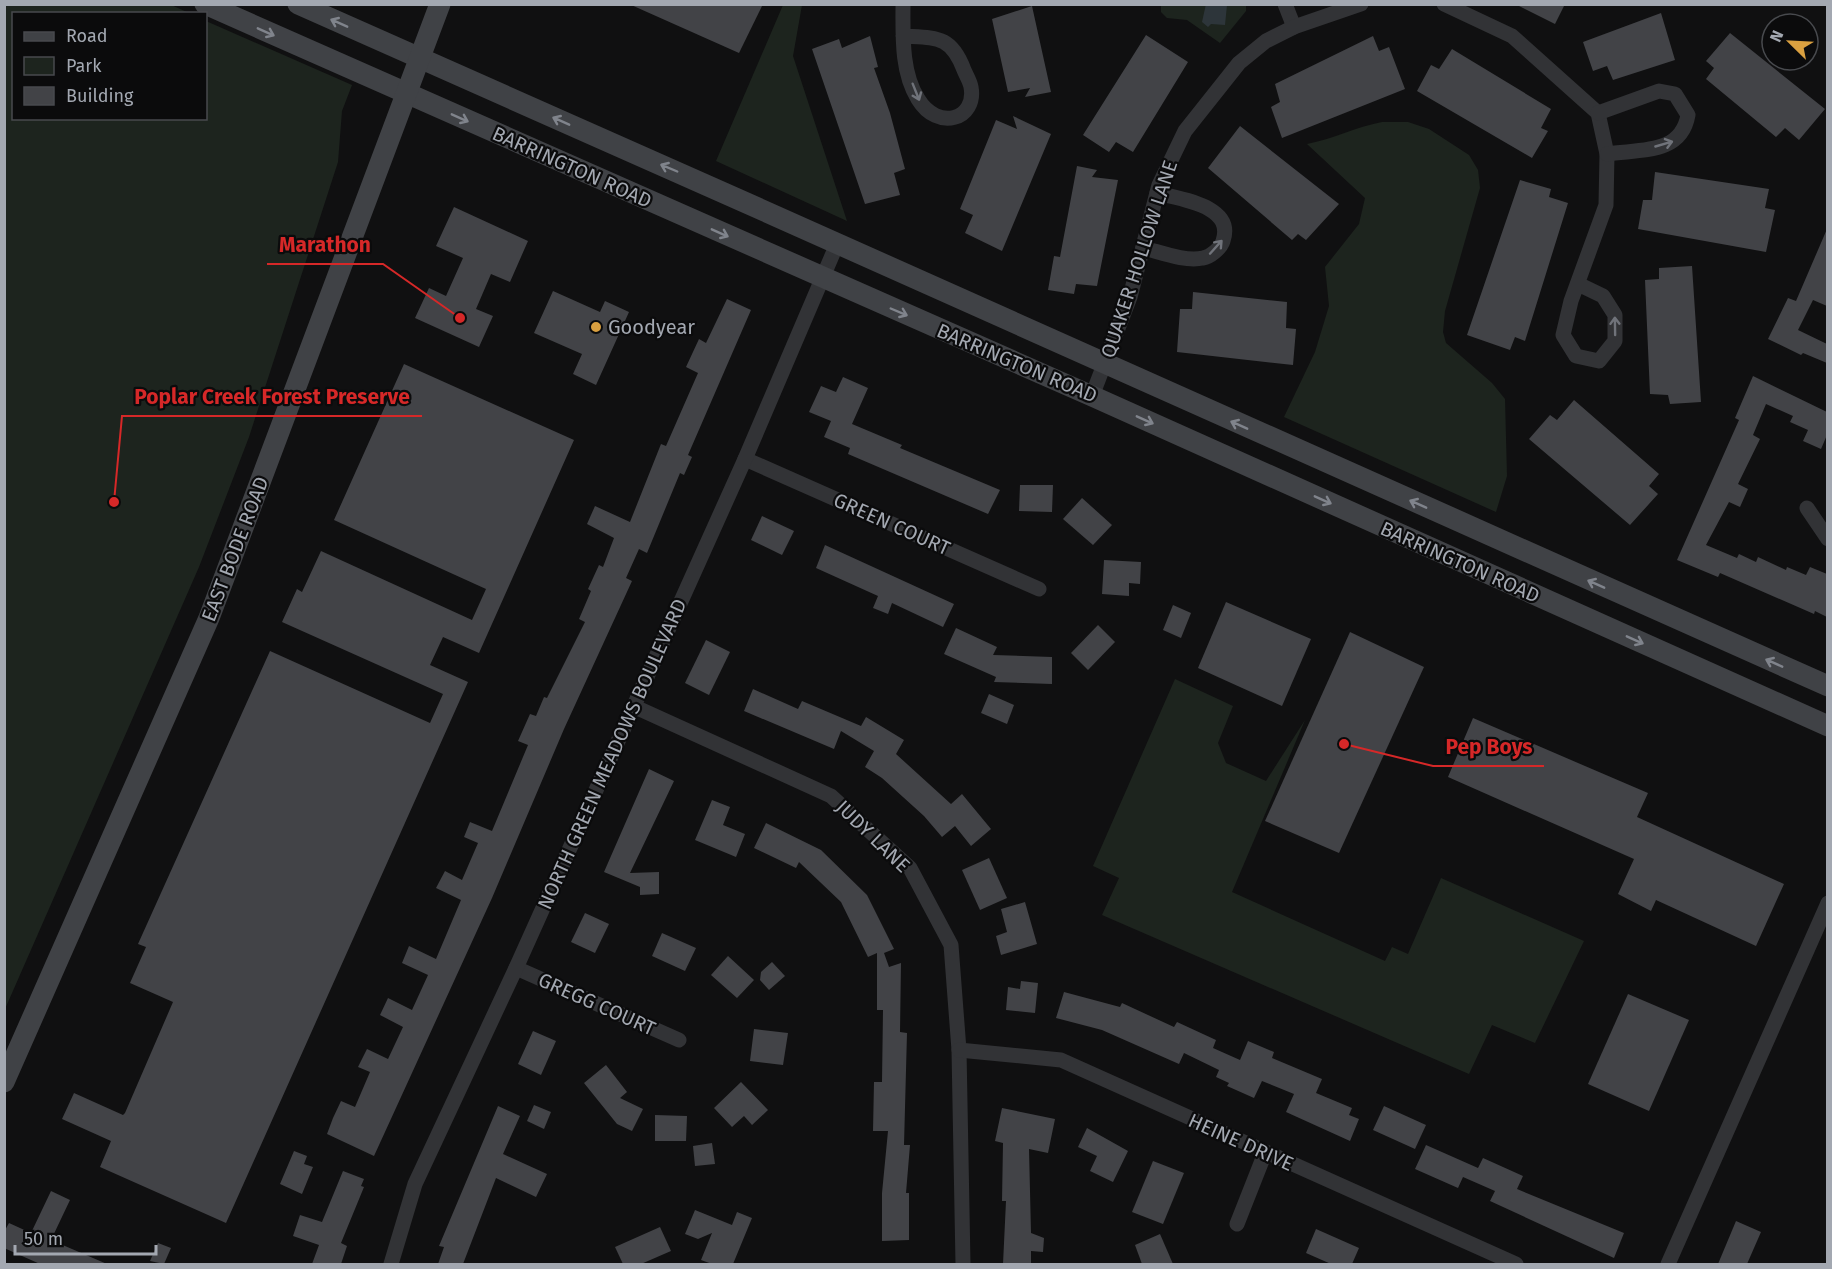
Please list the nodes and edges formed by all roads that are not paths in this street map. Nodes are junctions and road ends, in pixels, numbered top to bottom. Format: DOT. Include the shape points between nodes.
graph roads {
  1 [pos="205,4"];
  2 [pos="298,4"];
  3 [pos="440,4"];
  4 [pos="903,4"];
  5 [pos="1285,4"];
  6 [pos="1361,4"];
  7 [pos="1444,4"];
  8 [pos="1294,27"];
  9 [pos="903,36"];
  10 [pos="420,59"];
  11 [pos="407,94"];
  12 [pos="1598,113"];
  13 [pos="1607,154"];
  14 [pos="1156,194"];
  15 [pos="837,244"];
  16 [pos="1143,248"];
  17 [pos="822,279"];
  18 [pos="1578,284"];
  19 [pos="1104,365"];
  20 [pos="1092,396"];
  21 [pos="745,459"];
  22 [pos="1807,508"];
  23 [pos="1827,539"];
  24 [pos="1040,589"];
  25 [pos="1827,686"];
  26 [pos="633,706"];
  27 [pos="1827,726"];
  28 [pos="1827,903"];
  29 [pos="516,968"];
  30 [pos="679,1040"];
  31 [pos="959,1050"];
  32 [pos="4,1082"];
  33 [pos="1265,1153"];
  34 [pos="1237,1224"];
  35 [pos="391,1264"];
  36 [pos="963,1264"];
  37 [pos="1516,1264"];
  38 [pos="1668,1264"];
  1 -- 11 [label="main road, BARRINGTON ROAD, one-way"];
  10 -- 2 [label="main road, BARRINGTON ROAD, one-way"];
  3 -- 10 [label="main road, EAST BODE ROAD"];
  4 -- 9 [label="street"];
  5 -- 8 [label="street"];
  6 -- 8 [label="street, QUAKER HOLLOW LANE"];
  7 -- 12 [label="street" via="1512,36"];
  8 -- 14 [label="street, QUAKER HOLLOW LANE" via="1266,41 1239,63 1185,131"];
  9 -- 9 [label="street, one-way" via="904,57 916,98 935,118 946,120 959,115 967,108 971,88 958,53 949,43 933,38"];
  10 -- 11 [label="main road, EAST BODE ROAD"];
  15 -- 10 [label="main road, BARRINGTON ROAD, one-way"];
  11 -- 17 [label="main road, BARRINGTON ROAD, one-way"];
  11 -- 32 [label="main road, EAST BODE ROAD" via="209,618"];
  12 -- 13 [label="street"];
  13 -- 12 [label="street, one-way" via="1676,141 1685,131 1688,115 1675,94 1659,91"];
  13 -- 18 [label="street" via="1606,205"];
  14 -- 16 [label="street, QUAKER HOLLOW LANE"];
  16 -- 14 [label="street, one-way" via="1204,258 1223,241 1224,228 1218,214 1208,207"];
  15 -- 17 [label="street, NORTH GREEN MEADOWS BOULEVARD"];
  15 -- 19 [label="main road, BARRINGTON ROAD"];
  16 -- 19 [label="street, QUAKER HOLLOW LANE" via="1130,297"];
  17 -- 20 [label="main road, BARRINGTON ROAD, one-way"];
  17 -- 21 [label="street, NORTH GREEN MEADOWS BOULEVARD"];
  18 -- 18 [label="street, one-way" via="1563,335 1576,356 1599,361 1615,341 1615,315 1603,296"];
  19 -- 20 [label="street, QUAKER HOLLOW LANE"];
  25 -- 19 [label="main road, BARRINGTON ROAD, one-way"];
  20 -- 27 [label="main road, BARRINGTON ROAD, one-way"];
  21 -- 24 [label="street, GREEN COURT"];
  21 -- 26 [label="street, NORTH GREEN MEADOWS BOULEVARD"];
  22 -- 23 [label="street"];
  26 -- 29 [label="street, NORTH GREEN MEADOWS BOULEVARD"];
  26 -- 31 [label="street, JUDY LANE" via="831,796 910,868 951,945"];
  28 -- 38 [label="street"];
  29 -- 30 [label="street, GREGG COURT"];
  29 -- 35 [label="street, NORTH GREEN MEADOWS BOULEVARD" via="415,1184"];
  31 -- 33 [label="street, HEINE DRIVE" via="1061,1060"];
  31 -- 36 [label="street, JUDY LANE"];
  33 -- 34 [label="street"];
  33 -- 37 [label="street, HEINE DRIVE"];
}
